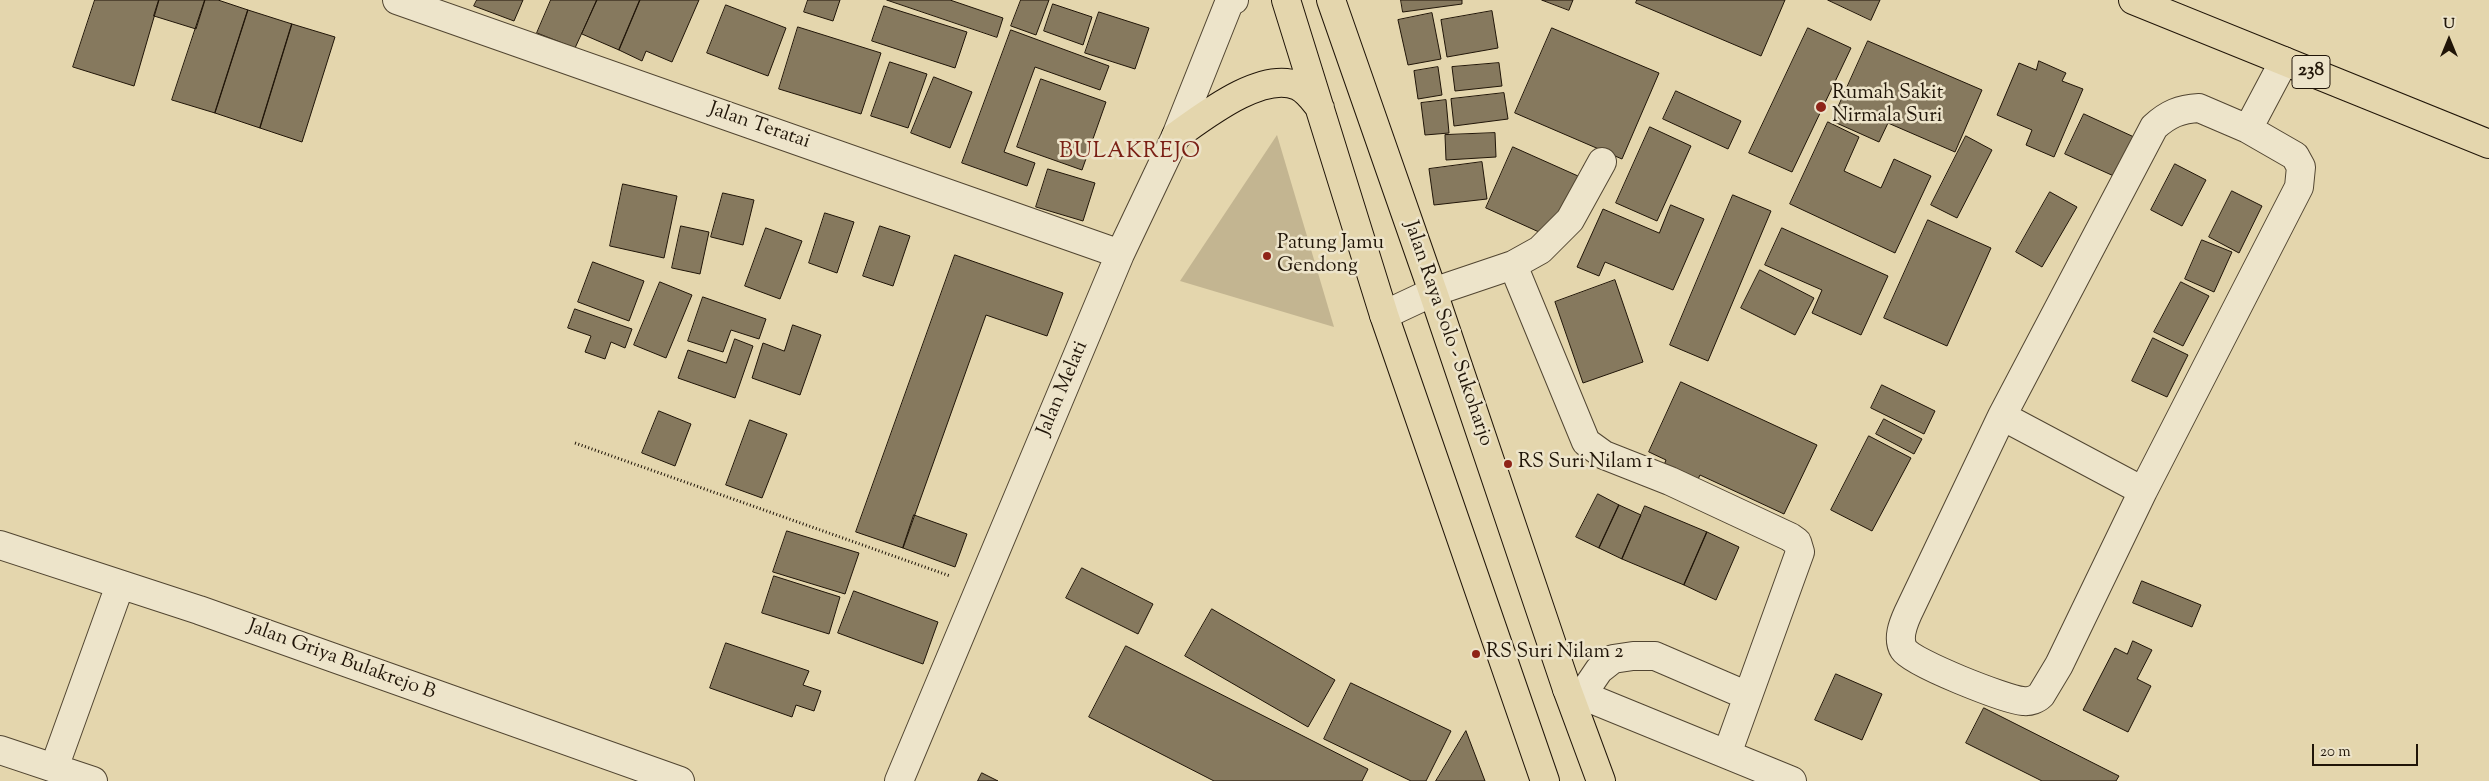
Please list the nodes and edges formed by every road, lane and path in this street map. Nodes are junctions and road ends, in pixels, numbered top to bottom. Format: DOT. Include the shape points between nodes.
graph roads {
  1 [pos="397,0"];
  2 [pos="1286,0"];
  3 [pos="1331,0"];
  4 [pos="2133,0"];
  5 [pos="1228,1"];
  6 [pos="2284,61"];
  7 [pos="1322,111"];
  8 [pos="2248,129"];
  9 [pos="1176,136"];
  10 [pos="2489,144"];
  11 [pos="1602,162"];
  12 [pos="1120,254"];
  13 [pos="1513,265"];
  14 [pos="1433,292"];
  15 [pos="1384,315"];
  16 [pos="2002,416"];
  17 [pos="575,443"];
  18 [pos="2143,491"];
  19 [pos="0,545"];
  20 [pos="120,585"];
  21 [pos="981,587"];
  22 [pos="1575,692"];
  23 [pos="1748,696"];
  24 [pos="0,750"];
  25 [pos="1727,754"];
  26 [pos="54,768"];
  27 [pos="93,781"];
  28 [pos="680,781"];
  29 [pos="899,781"];
  30 [pos="1545,781"];
  31 [pos="1601,781"];
  32 [pos="1792,781"];
  1 -- 12 [label="street, Jalan Teratai"];
  2 -- 7 [label="main road"];
  3 -- 14 [label="main road, Jalan Raya Solo - Sukoharjo"];
  4 -- 6 [label="main road, 238"];
  5 -- 9 [label="street, Jalan Melati"];
  6 -- 8 [label="street"];
  6 -- 10 [label="main road, 238"];
  7 -- 9 [label="main road" via="1310,93 1300,87 1286,84 1267,86 1250,90 1219,106"];
  7 -- 15 [label="main road"];
  8 -- 16 [label="street" via="2199,108 2174,112 2154,127"];
  8 -- 18 [label="street" via="2295,156 2301,167 2299,187"];
  9 -- 12 [label="street, Jalan Melati"];
  11 -- 13 [label="street" via="1570,220 1540,250"];
  12 -- 21 [label="street, Jalan Melati"];
  13 -- 14 [label="street"];
  13 -- 23 [label="street" via="1586,442 1604,455 1670,481 1790,537 1800,547"];
  14 -- 15 [label="street"];
  14 -- 22 [label="main road, Jalan Raya Solo - Sukoharjo"];
  15 -- 30 [label="main road"];
  16 -- 18 [label="street"];
  16 -- 18 [label="street" via="1902,626 1903,648 1910,657 2023,702 2037,698 2059,665"];
  17 -- 21 [label="path"];
  19 -- 20 [label="street, Jalan Griya Bulakrejo B"];
  20 -- 26 [label="street"];
  20 -- 28 [label="street, Jalan Griya Bulakrejo B" via="199,610"];
  21 -- 29 [label="street, Jalan Melati"];
  22 -- 23 [label="street" via="1613,659 1655,656"];
  22 -- 25 [label="street"];
  22 -- 31 [label="main road, Jalan Raya Solo - Sukoharjo"];
  23 -- 25 [label="street"];
  24 -- 26 [label="street"];
  25 -- 32 [label="street"];
  26 -- 27 [label="street"];
}
